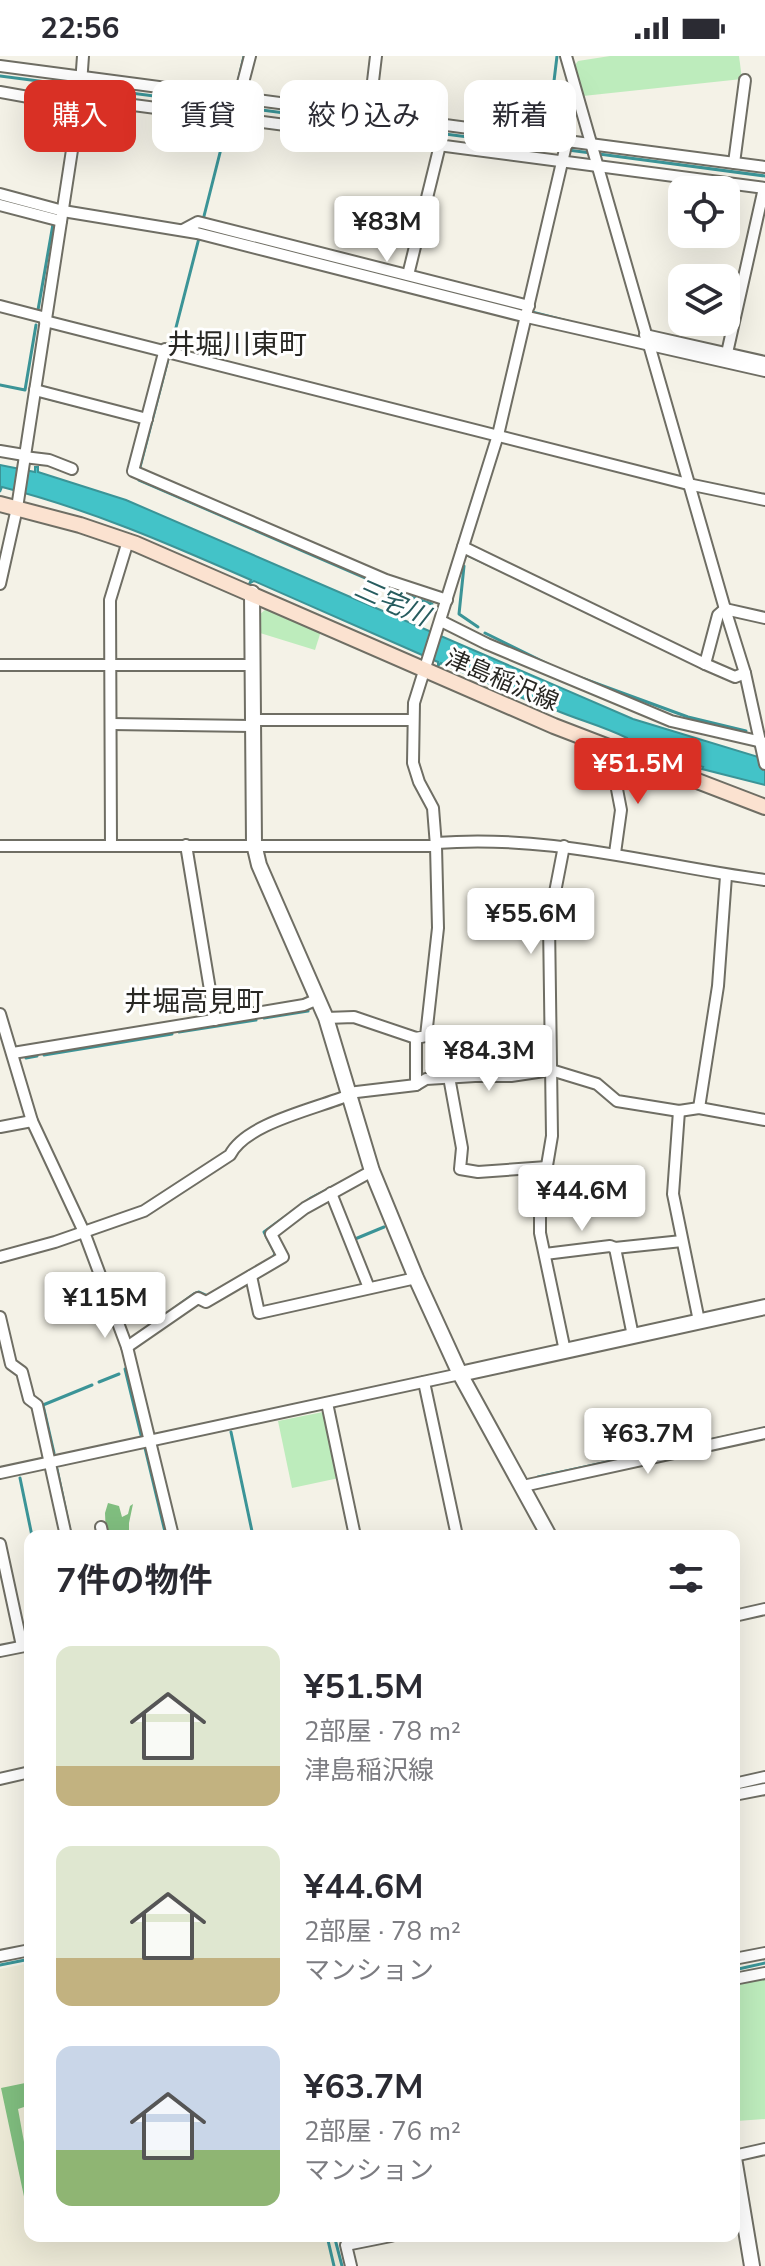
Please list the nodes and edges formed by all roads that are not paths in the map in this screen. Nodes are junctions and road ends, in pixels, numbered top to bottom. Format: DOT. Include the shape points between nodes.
graph roads {
  1 [pos="83,56"];
  2 [pos="250,56"];
  3 [pos="376,56"];
  4 [pos="568,56"];
  5 [pos="0,66"];
  6 [pos="52,80"];
  7 [pos="82,80"];
  8 [pos="244,80"];
  9 [pos="373,80"];
  10 [pos="745,80"];
  11 [pos="0,92"];
  12 [pos="24,96"];
  13 [pos="136,97"];
  14 [pos="280,120"];
  15 [pos="72,152"];
  16 [pos="438,152"];
  17 [pos="565,152"];
  18 [pos="574,152"];
  19 [pos="574,152"];
  20 [pos="593,154"];
  21 [pos="734,163"];
  22 [pos="765,167"];
  23 [pos="765,188"];
  24 [pos="0,194"];
  25 [pos="0,205"];
  26 [pos="62,216"];
  27 [pos="753,238"];
  28 [pos="765,241"];
  29 [pos="360,269"];
  30 [pos="408,275"];
  31 [pos="0,306"];
  32 [pos="528,311"];
  33 [pos="46,319"];
  34 [pos="647,340"];
  35 [pos="165,349"];
  36 [pos="727,353"];
  37 [pos="765,362"];
  38 [pos="765,371"];
  39 [pos="35,390"];
  40 [pos="147,419"];
  41 [pos="498,435"];
  42 [pos="0,451"];
  43 [pos="24,457"];
  44 [pos="72,469"];
  45 [pos="688,484"];
  46 [pos="765,500"];
  47 [pos="0,504"];
  48 [pos="17,508"];
  49 [pos="128,541"];
  50 [pos="463,547"];
  51 [pos="0,584"];
  52 [pos="252,593"];
  53 [pos="447,600"];
  54 [pos="725,609"];
  55 [pos="765,618"];
  56 [pos="439,624"];
  57 [pos="705,664"];
  58 [pos="0,665"];
  59 [pos="111,665"];
  60 [pos="252,665"];
  61 [pos="426,667"];
  62 [pos="745,673"];
  63 [pos="412,720"];
  64 [pos="251,723"];
  65 [pos="111,724"];
  66 [pos="762,737"];
  67 [pos="624,753"];
  68 [pos="765,764"];
  69 [pos="765,807"];
  70 [pos="254,844"];
  71 [pos="111,845"];
  72 [pos="186,845"];
  73 [pos="436,845"];
  74 [pos="0,846"];
  75 [pos="564,846"];
  76 [pos="615,853"];
  77 [pos="726,876"];
  78 [pos="765,880"];
  79 [pos="318,999"];
  80 [pos="0,1014"];
  81 [pos="326,1018"];
  82 [pos="215,1020"];
  83 [pos="416,1038"];
  84 [pos="13,1053"];
  85 [pos="551,1070"];
  86 [pos="449,1077"];
  87 [pos="416,1085"];
  88 [pos="348,1094"];
  89 [pos="699,1108"];
  90 [pos="679,1111"];
  91 [pos="765,1120"];
  92 [pos="32,1121"];
  93 [pos="0,1127"];
  94 [pos="547,1167"];
  95 [pos="372,1171"];
  96 [pos="331,1193"];
  97 [pos="84,1232"];
  98 [pos="682,1241"];
  99 [pos="615,1248"];
  100 [pos="545,1254"];
  101 [pos="0,1257"];
  102 [pos="251,1276"];
  103 [pos="416,1278"];
  104 [pos="369,1288"];
  105 [pos="765,1307"];
  106 [pos="0,1317"];
  107 [pos="699,1321"];
  108 [pos="633,1336"];
  109 [pos="127,1347"];
  110 [pos="565,1351"];
  111 [pos="460,1374"];
  112 [pos="424,1382"];
  113 [pos="327,1403"];
  114 [pos="765,1433"];
  115 [pos="150,1440"];
  116 [pos="50,1462"];
  117 [pos="0,1473"];
  118 [pos="523,1486"];
  119 [pos="65,1530"];
  120 [pos="172,1530"];
  121 [pos="354,1530"];
  122 [pos="456,1530"];
  123 [pos="546,1530"];
  124 [pos="0,1544"];
  125 [pos="765,1609"];
  126 [pos="740,1615"];
  127 [pos="24,1638"];
  128 [pos="24,1646"];
  129 [pos="0,1651"];
  130 [pos="24,1773"];
  131 [pos="765,1777"];
  132 [pos="0,1779"];
  133 [pos="740,1783"];
  134 [pos="765,1789"];
  135 [pos="740,1794"];
  136 [pos="24,1951"];
  137 [pos="765,1953"];
  138 [pos="0,1956"];
  139 [pos="740,1958"];
  140 [pos="765,1973"];
  141 [pos="740,1978"];
  142 [pos="765,2149"];
  143 [pos="765,2157"];
  144 [pos="740,2158"];
  145 [pos="740,2159"];
  146 [pos="740,2195"];
  147 [pos="361,2242"];
  148 [pos="351,2266"];
  149 [pos="752,2266"];
  1 -- 7 [label="street"];
  2 -- 8 [label="street"];
  3 -- 9 [label="street"];
  4 -- 20 [label="street"];
  5 -- 6 [label="street"];
  10 -- 21 [label="street"];
  11 -- 12 [label="street"];
  13 -- 14 [label="street"];
  15 -- 26 [label="street"];
  16 -- 30 [label="street"];
  17 -- 32 [label="street"];
  18 -- 20 [label="street"];
  19 -- 20 [label="street"];
  20 -- 21 [label="street"];
  20 -- 23 [label="street"];
  20 -- 34 [label="street"];
  21 -- 22 [label="street"];
  23 -- 27 [label="street"];
  24 -- 26 [label="street"];
  25 -- 26 [label="street"];
  26 -- 29 [label="street" via="181,231"];
  26 -- 33 [label="street"];
  27 -- 28 [label="street"];
  27 -- 36 [label="street"];
  29 -- 30 [label="street"];
  29 -- 32 [label="street"];
  30 -- 32 [label="street"];
  31 -- 33 [label="street"];
  32 -- 34 [label="street"];
  32 -- 41 [label="street"];
  33 -- 35 [label="street"];
  33 -- 39 [label="street"];
  34 -- 36 [label="street"];
  34 -- 38 [label="street"];
  34 -- 45 [label="street"];
  35 -- 40 [label="street"];
  35 -- 41 [label="street"];
  36 -- 37 [label="street"];
  39 -- 40 [label="street"];
  39 -- 43 [label="street"];
  40 -- 53 [label="street" via="133,471 386,580"];
  41 -- 45 [label="street"];
  41 -- 50 [label="street"];
  42 -- 43 [label="street"];
  43 -- 44 [label="street"];
  43 -- 48 [label="street"];
  45 -- 46 [label="street"];
  45 -- 54 [label="street"];
  47 -- 48 [label="main road, 津島稲沢線"];
  48 -- 49 [label="main road, 津島稲沢線"];
  48 -- 51 [label="street"];
  49 -- 52 [label="main road, 津島稲沢線"];
  49 -- 59 [label="street" via="110,600"];
  50 -- 53 [label="street"];
  50 -- 57 [label="street"];
  52 -- 60 [label="street"];
  52 -- 61 [label="main road, 津島稲沢線"];
  53 -- 56 [label="street"];
  54 -- 55 [label="street"];
  54 -- 57 [label="street" via="718,615"];
  54 -- 62 [label="street"];
  56 -- 61 [label="street"];
  56 -- 66 [label="street" via="671,721"];
  57 -- 62 [label="street" via="735,677"];
  58 -- 59 [label="street"];
  59 -- 60 [label="street"];
  59 -- 65 [label="street"];
  60 -- 64 [label="street"];
  61 -- 63 [label="street"];
  61 -- 67 [label="main road, 津島稲沢線"];
  62 -- 66 [label="street"];
  63 -- 64 [label="street"];
  63 -- 73 [label="street" via="413,763 433,808"];
  64 -- 65 [label="street"];
  64 -- 70 [label="street"];
  65 -- 71 [label="street"];
  66 -- 68 [label="street"];
  67 -- 69 [label="main road, 津島稲沢線"];
  67 -- 76 [label="street" via="616,784 621,810"];
  70 -- 72 [label="street"];
  70 -- 73 [label="street"];
  70 -- 79 [label="street"];
  71 -- 72 [label="street"];
  71 -- 74 [label="street"];
  72 -- 82 [label="street"];
  73 -- 75 [label="street" via="511,840"];
  73 -- 83 [label="street" via="438,928 431,1007 426,1036"];
  75 -- 76 [label="street"];
  75 -- 85 [label="street" via="549,923"];
  76 -- 77 [label="street"];
  77 -- 78 [label="street"];
  77 -- 89 [label="street" via="718,986"];
  79 -- 81 [label="street"];
  79 -- 82 [label="street"];
  80 -- 84 [label="street"];
  81 -- 83 [label="street" via="354,1017"];
  81 -- 88 [label="street"];
  82 -- 84 [label="street"];
  83 -- 87 [label="street"];
  84 -- 92 [label="street"];
  85 -- 86 [label="street"];
  85 -- 90 [label="street" via="597,1084 617,1101"];
  85 -- 94 [label="street" via="552,1150"];
  86 -- 87 [label="street"];
  86 -- 94 [label="street" via="462,1148 460,1169"];
  87 -- 88 [label="street"];
  88 -- 95 [label="street"];
  88 -- 97 [label="street" via="285,1116 235,1144 230,1155 157,1205"];
  89 -- 90 [label="street"];
  89 -- 91 [label="street"];
  90 -- 98 [label="street" via="673,1194"];
  92 -- 93 [label="street"];
  92 -- 97 [label="street"];
  94 -- 100 [label="street" via="540,1207"];
  95 -- 96 [label="street"];
  95 -- 103 [label="street"];
  96 -- 102 [label="street" via="271,1234 283,1257"];
  96 -- 104 [label="street"];
  97 -- 101 [label="street"];
  97 -- 109 [label="street"];
  98 -- 99 [label="street"];
  98 -- 107 [label="street"];
  99 -- 100 [label="street"];
  99 -- 108 [label="street"];
  100 -- 110 [label="street"];
  102 -- 104 [label="street" via="259,1313"];
  102 -- 109 [label="street" via="206,1302 198,1298"];
  103 -- 104 [label="street"];
  103 -- 111 [label="street"];
  105 -- 107 [label="street"];
  106 -- 116 [label="street" via="11,1364 22,1372 29,1399 37,1405"];
  107 -- 108 [label="street"];
  108 -- 110 [label="street"];
  109 -- 115 [label="street"];
  110 -- 111 [label="street"];
  111 -- 112 [label="street"];
  111 -- 118 [label="street"];
  112 -- 113 [label="street"];
  112 -- 122 [label="street"];
  113 -- 115 [label="street"];
  113 -- 121 [label="street"];
  114 -- 118 [label="street"];
  115 -- 116 [label="street"];
  115 -- 120 [label="street"];
  116 -- 117 [label="street"];
  116 -- 119 [label="street"];
  118 -- 123 [label="street"];
  124 -- 127 [label="street"];
  125 -- 126 [label="street"];
  128 -- 129 [label="street"];
  130 -- 132 [label="street"];
  131 -- 133 [label="street"];
  134 -- 135 [label="street"];
  136 -- 138 [label="street"];
  137 -- 139 [label="street"];
  140 -- 141 [label="street"];
  142 -- 144 [label="street"];
  143 -- 145 [label="street"];
  146 -- 149 [label="street"];
  147 -- 148 [label="street" via="346,2245"];
}
